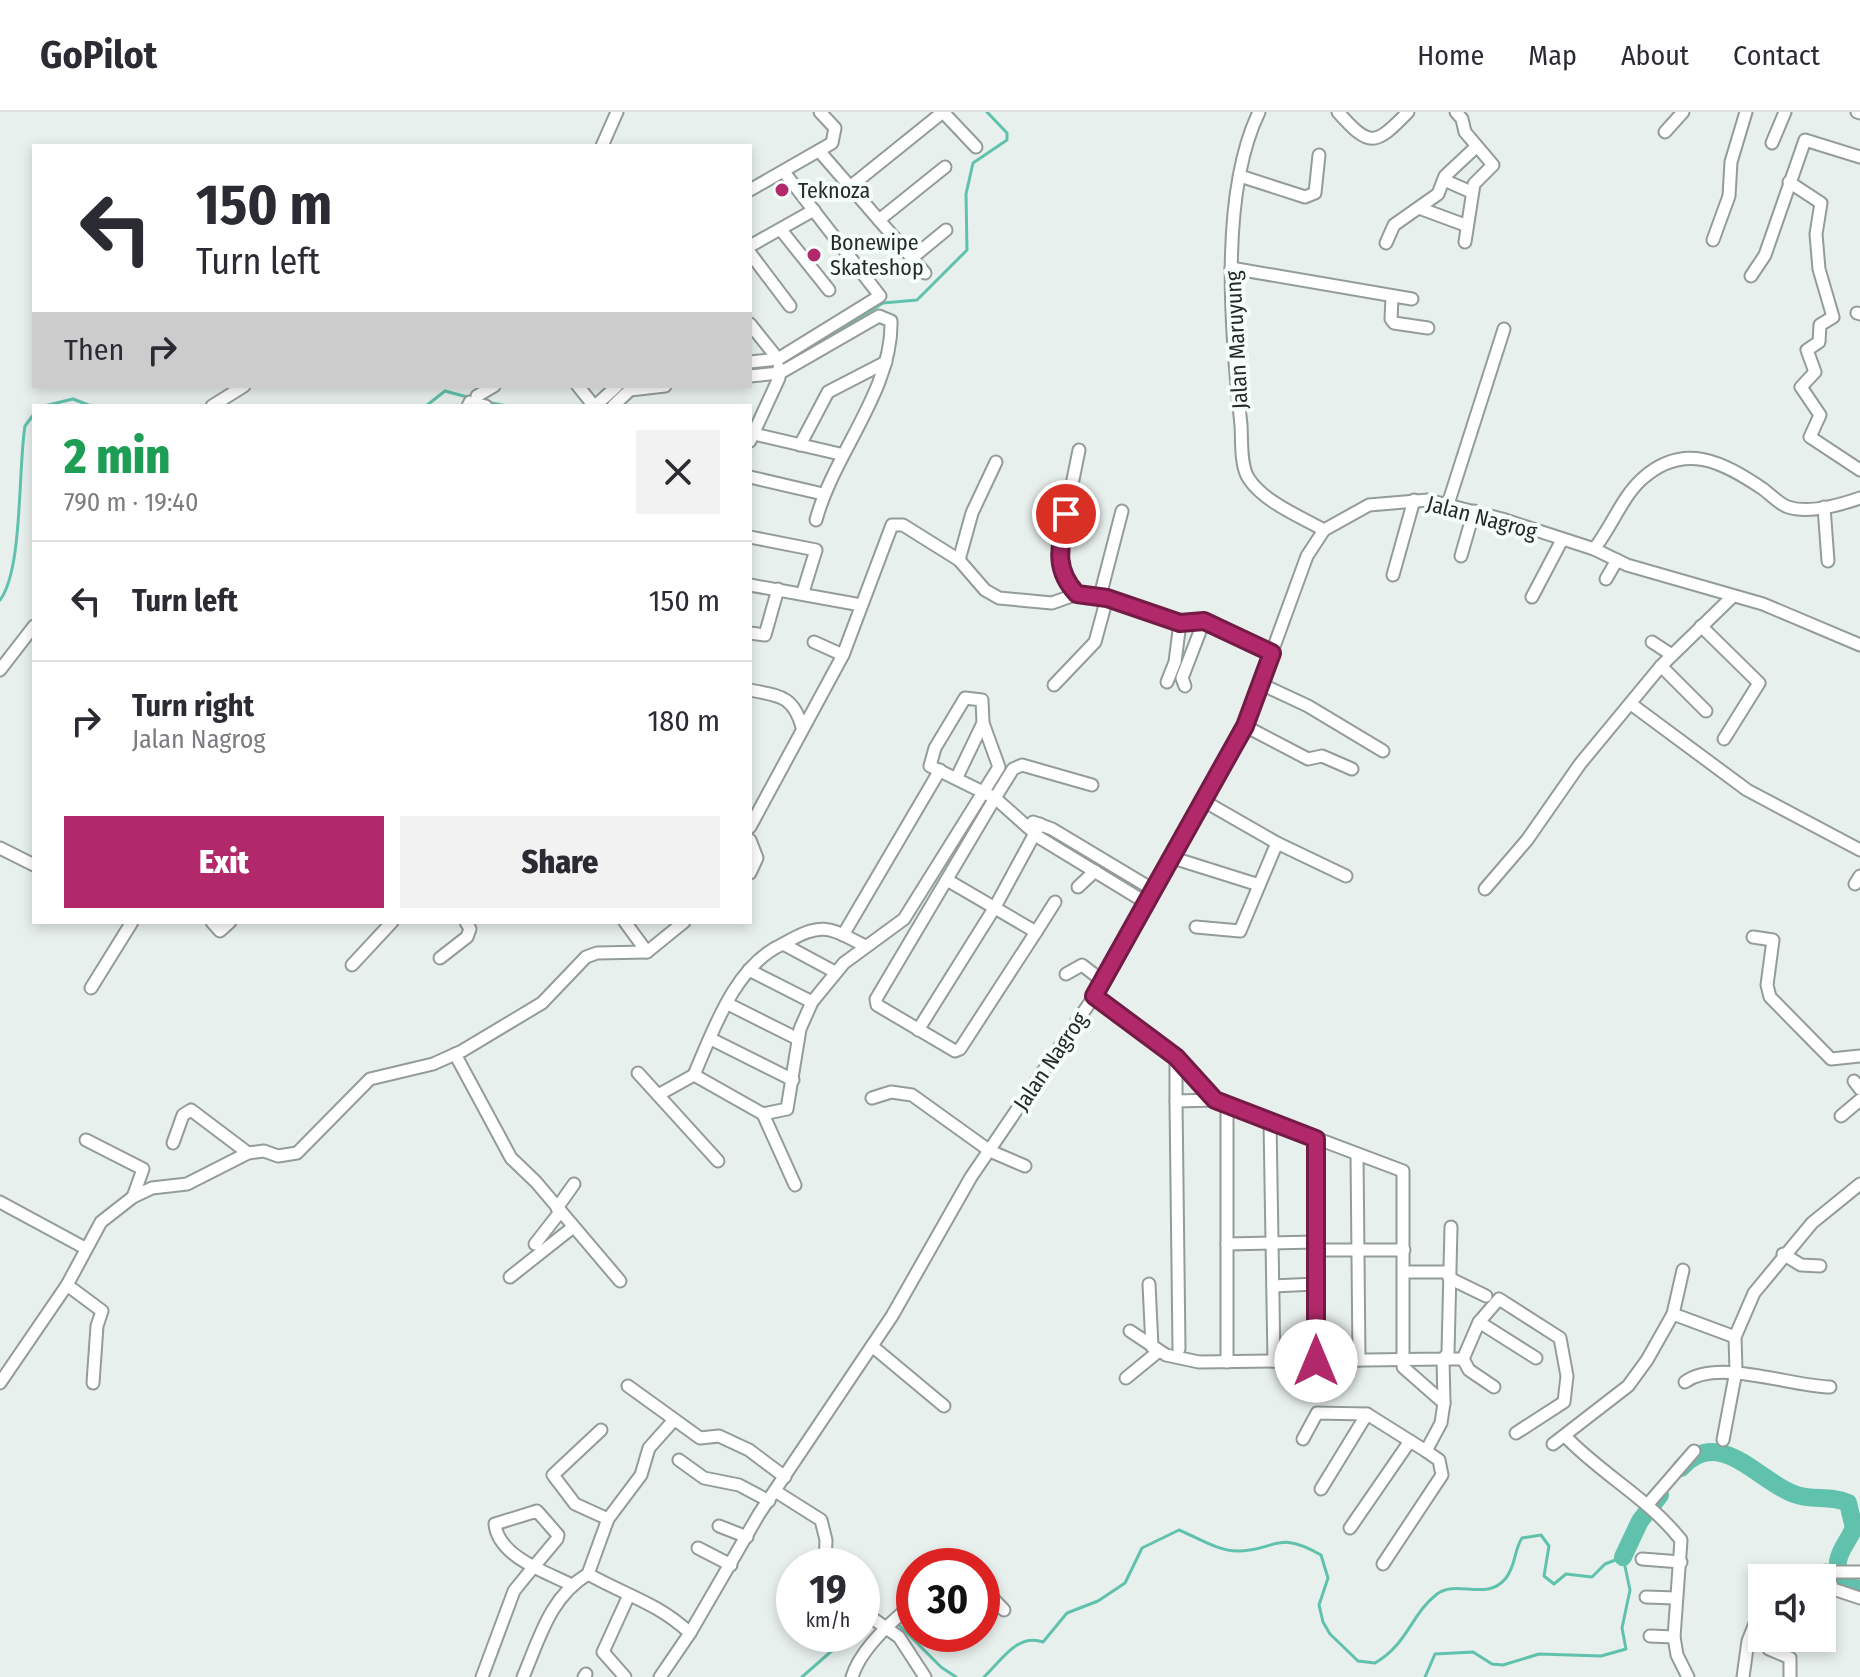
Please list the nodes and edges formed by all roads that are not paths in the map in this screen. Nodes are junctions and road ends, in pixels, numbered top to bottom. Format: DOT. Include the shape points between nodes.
graph roads {
  1 [pos="617,112"];
  2 [pos="820,112"];
  3 [pos="1259,112"];
  4 [pos="1339,112"];
  5 [pos="1408,112"];
  6 [pos="1456,112"];
  7 [pos="1683,112"];
  8 [pos="1746,112"];
  9 [pos="1785,112"];
  10 [pos="1665,132"];
  11 [pos="1772,143"];
  12 [pos="603,144"];
  13 [pos="976,147"];
  14 [pos="1476,147"];
  15 [pos="820,152"];
  16 [pos="1319,155"];
  17 [pos="1860,157"];
  18 [pos="945,167"];
  19 [pos="784,172"];
  20 [pos="1240,176"];
  21 [pos="1444,180"];
  22 [pos="1789,182"];
  23 [pos="851,186"];
  24 [pos="752,189"];
  25 [pos="1471,192"];
  26 [pos="1419,208"];
  27 [pos="814,210"];
  28 [pos="879,220"];
  29 [pos="1465,225"];
  30 [pos="781,230"];
  31 [pos="946,230"];
  32 [pos="1713,240"];
  33 [pos="1465,242"];
  34 [pos="1386,243"];
  35 [pos="752,245"];
  36 [pos="752,256"];
  37 [pos="912,258"];
  38 [pos="1231,268"];
  39 [pos="925,273"];
  40 [pos="1751,276"];
  41 [pos="829,290"];
  42 [pos="1392,298"];
  43 [pos="1412,299"];
  44 [pos="790,306"];
  45 [pos="752,326"];
  46 [pos="1428,328"];
  47 [pos="1504,329"];
  48 [pos="778,359"];
  49 [pos="752,362"];
  50 [pos="886,362"];
  51 [pos="780,373"];
  52 [pos="752,376"];
  53 [pos="241,388"];
  54 [pos="491,388"];
  55 [pos="580,388"];
  56 [pos="615,388"];
  57 [pos="648,388"];
  58 [pos="472,401"];
  59 [pos="215,404"];
  60 [pos="592,404"];
  61 [pos="596,404"];
  62 [pos="615,404"];
  63 [pos="752,438"];
  64 [pos="800,445"];
  65 [pos="1079,450"];
  66 [pos="840,454"];
  67 [pos="996,462"];
  68 [pos="1860,470"];
  69 [pos="752,477"];
  70 [pos="823,494"];
  71 [pos="1860,498"];
  72 [pos="1414,500"];
  73 [pos="1448,504"];
  74 [pos="1824,507"];
  75 [pos="1122,511"];
  76 [pos="1474,511"];
  77 [pos="816,520"];
  78 [pos="1324,530"];
  79 [pos="752,537"];
  80 [pos="1562,540"];
  81 [pos="1594,549"];
  82 [pos="1461,556"];
  83 [pos="959,560"];
  84 [pos="1617,560"];
  85 [pos="1828,561"];
  86 [pos="1393,575"];
  87 [pos="1606,579"];
  88 [pos="752,585"];
  89 [pos="778,589"];
  90 [pos="803,592"];
  91 [pos="1077,594"];
  92 [pos="1104,597"];
  93 [pos="1532,597"];
  94 [pos="1731,598"];
  95 [pos="861,605"];
  96 [pos="1204,621"];
  97 [pos="1180,623"];
  98 [pos="1701,626"];
  99 [pos="32,629"];
  100 [pos="752,633"];
  101 [pos="814,642"];
  102 [pos="1652,642"];
  103 [pos="1860,645"];
  104 [pos="1272,653"];
  105 [pos="843,655"];
  106 [pos="1672,655"];
  107 [pos="1661,666"];
  108 [pos="0,670"];
  109 [pos="1167,682"];
  110 [pos="1261,684"];
  111 [pos="1054,685"];
  112 [pos="1185,686"];
  113 [pos="752,691"];
  114 [pos="1631,704"];
  115 [pos="1706,711"];
  116 [pos="983,723"];
  117 [pos="1245,726"];
  118 [pos="802,727"];
  119 [pos="1724,739"];
  120 [pos="1383,751"];
  121 [pos="1352,769"];
  122 [pos="940,770"];
  123 [pos="957,777"];
  124 [pos="1092,785"];
  125 [pos="989,795"];
  126 [pos="764,797"];
  127 [pos="752,798"];
  128 [pos="1202,800"];
  129 [pos="752,823"];
  130 [pos="1037,829"];
  131 [pos="1277,843"];
  132 [pos="752,845"];
  133 [pos="0,848"];
  134 [pos="1860,850"];
  135 [pos="1170,857"];
  136 [pos="32,864"];
  137 [pos="752,869"];
  138 [pos="1095,871"];
  139 [pos="1346,876"];
  140 [pos="947,880"];
  141 [pos="1259,885"];
  142 [pos="1078,887"];
  143 [pos="1152,889"];
  144 [pos="1485,889"];
  145 [pos="1055,902"];
  146 [pos="1145,902"];
  147 [pos="995,907"];
  148 [pos="131,924"];
  149 [pos="390,924"];
  150 [pos="467,924"];
  151 [pos="626,924"];
  152 [pos="682,924"];
  153 [pos="1196,927"];
  154 [pos="1036,932"];
  155 [pos="843,935"];
  156 [pos="1753,937"];
  157 [pos="783,944"];
  158 [pos="865,946"];
  159 [pos="647,952"];
  160 [pos="440,958"];
  161 [pos="352,965"];
  162 [pos="749,970"];
  163 [pos="835,972"];
  164 [pos="1066,974"];
  165 [pos="1104,982"];
  166 [pos="91,988"];
  167 [pos="1094,996"];
  168 [pos="812,1002"];
  169 [pos="728,1004"];
  170 [pos="918,1030"];
  171 [pos="711,1039"];
  172 [pos="798,1039"];
  173 [pos="455,1054"];
  174 [pos="1860,1056"];
  175 [pos="1176,1057"];
  176 [pos="638,1073"];
  177 [pos="694,1075"];
  178 [pos="793,1080"];
  179 [pos="658,1095"];
  180 [pos="872,1098"];
  181 [pos="1215,1100"];
  182 [pos="1860,1100"];
  183 [pos="1176,1101"];
  184 [pos="1227,1105"];
  185 [pos="763,1114"];
  186 [pos="1841,1116"];
  187 [pos="1270,1121"];
  188 [pos="1316,1139"];
  189 [pos="86,1140"];
  190 [pos="173,1143"];
  191 [pos="990,1151"];
  192 [pos="248,1153"];
  193 [pos="1357,1154"];
  194 [pos="718,1161"];
  195 [pos="1025,1166"];
  196 [pos="574,1184"];
  197 [pos="1860,1184"];
  198 [pos="795,1185"];
  199 [pos="133,1197"];
  200 [pos="0,1202"];
  201 [pos="558,1210"];
  202 [pos="1451,1227"];
  203 [pos="572,1228"];
  204 [pos="1272,1243"];
  205 [pos="535,1244"];
  206 [pos="1227,1244"];
  207 [pos="1316,1246"];
  208 [pos="85,1248"];
  209 [pos="1357,1250"];
  210 [pos="1404,1250"];
  211 [pos="1783,1254"];
  212 [pos="1820,1266"];
  213 [pos="1683,1270"];
  214 [pos="1404,1272"];
  215 [pos="1449,1275"];
  216 [pos="510,1277"];
  217 [pos="620,1281"];
  218 [pos="1149,1284"];
  219 [pos="1316,1284"];
  220 [pos="67,1285"];
  221 [pos="1273,1286"];
  222 [pos="1486,1296"];
  223 [pos="1673,1314"];
  224 [pos="1479,1322"];
  225 [pos="1130,1331"];
  226 [pos="1735,1337"];
  227 [pos="872,1346"];
  228 [pos="1155,1349"];
  229 [pos="1179,1349"];
  230 [pos="1536,1358"];
  231 [pos="1443,1359"];
  232 [pos="1463,1359"];
  233 [pos="1359,1360"];
  234 [pos="1403,1360"];
  235 [pos="1274,1361"];
  236 [pos="1316,1361"];
  237 [pos="1227,1362"];
  238 [pos="1736,1371"];
  239 [pos="1126,1378"];
  240 [pos="1685,1382"];
  241 [pos="0,1383"];
  242 [pos="93,1383"];
  243 [pos="628,1386"];
  244 [pos="1494,1387"];
  245 [pos="1830,1387"];
  246 [pos="1444,1403"];
  247 [pos="944,1406"];
  248 [pos="1367,1414"];
  249 [pos="674,1420"];
  250 [pos="601,1430"];
  251 [pos="1516,1433"];
  252 [pos="1565,1436"];
  253 [pos="1303,1439"];
  254 [pos="1723,1440"];
  255 [pos="1410,1441"];
  256 [pos="1553,1444"];
  257 [pos="1426,1451"];
  258 [pos="1694,1451"];
  259 [pos="679,1460"];
  260 [pos="785,1477"];
  261 [pos="1321,1489"];
  262 [pos="772,1496"];
  263 [pos="1654,1508"];
  264 [pos="608,1519"];
  265 [pos="719,1526"];
  266 [pos="1350,1528"];
  267 [pos="747,1537"];
  268 [pos="698,1548"];
  269 [pos="826,1548"];
  270 [pos="1642,1559"];
  271 [pos="1681,1562"];
  272 [pos="1383,1564"];
  273 [pos="731,1565"];
  274 [pos="534,1567"];
  275 [pos="1836,1572"];
  276 [pos="1860,1572"];
  277 [pos="588,1574"];
  278 [pos="570,1584"];
  279 [pos="1836,1590"];
  280 [pos="629,1595"];
  281 [pos="1646,1597"];
  282 [pos="1676,1598"];
  283 [pos="1860,1598"];
  284 [pos="1000,1606"];
  285 [pos="1004,1610"];
  286 [pos="882,1620"];
  287 [pos="690,1633"];
  288 [pos="1650,1636"];
  289 [pos="1674,1637"];
  290 [pos="1748,1652"];
  291 [pos="1776,1652"];
  292 [pos="482,1677"];
  293 [pos="523,1677"];
  294 [pos="625,1677"];
  295 [pos="660,1677"];
  296 [pos="852,1677"];
  297 [pos="925,1677"];
  298 [pos="1688,1677"];
  299 [pos="1743,1677"];
  300 [pos="1790,1677"];
  1 -- 12 [label="street"];
  2 -- 15 [label="street" via="836,132 835,140"];
  3 -- 20 [label="street, Jalan Maruyung" via="1243,147"];
  4 -- 5 [label="street" via="1357,134 1373,140"];
  6 -- 14 [label="street"];
  7 -- 10 [label="street"];
  8 -- 32 [label="street" via="1731,162 1729,196"];
  9 -- 11 [label="street"];
  13 -- 23 [label="street" via="943,112"];
  14 -- 21 [label="street"];
  14 -- 25 [label="street" via="1493,165"];
  15 -- 19 [label="street"];
  15 -- 23 [label="street"];
  16 -- 20 [label="street" via="1315,193 1305,197"];
  17 -- 22 [label="street" via="1807,140"];
  18 -- 28 [label="street"];
  19 -- 24 [label="street"];
  19 -- 27 [label="street"];
  20 -- 38 [label="street, Jalan Maruyung"];
  21 -- 25 [label="street"];
  21 -- 26 [label="street" via="1438,194"];
  22 -- 40 [label="street" via="1765,255"];
  22 -- 68 [label="street" via="1821,203 1816,234 1819,269 1833,317 1820,325 1819,342 1808,348 1815,372 1801,387 1820,415 1810,437"];
  23 -- 28 [label="street"];
  25 -- 29 [label="street"];
  26 -- 29 [label="street"];
  26 -- 34 [label="street" via="1394,225"];
  27 -- 30 [label="street"];
  27 -- 48 [label="street" via="880,294"];
  28 -- 37 [label="street"];
  29 -- 33 [label="street"];
  30 -- 35 [label="street"];
  30 -- 41 [label="street"];
  31 -- 37 [label="street"];
  36 -- 44 [label="street"];
  37 -- 39 [label="street"];
  38 -- 42 [label="street" via="1363,288"];
  38 -- 78 [label="street, Jalan Maruyung" via="1248,478"];
  42 -- 43 [label="street"];
  42 -- 46 [label="street" via="1394,323"];
  45 -- 48 [label="street"];
  47 -- 73 [label="street"];
  48 -- 49 [label="street"];
  48 -- 51 [label="street"];
  50 -- 51 [label="street" via="892,325 889,318 879,316"];
  50 -- 64 [label="street" via="828,392"];
  50 -- 66 [label="street"];
  51 -- 52 [label="street"];
  51 -- 63 [label="street"];
  53 -- 59 [label="street"];
  54 -- 58 [label="street"];
  55 -- 60 [label="street"];
  56 -- 61 [label="street"];
  57 -- 62 [label="street" via="630,390"];
  63 -- 64 [label="street"];
  64 -- 66 [label="street"];
  65 -- 91 [label="street" via="1058,554 1062,575"];
  66 -- 70 [label="street"];
  67 -- 83 [label="street" via="972,513"];
  69 -- 70 [label="street"];
  70 -- 77 [label="street"];
  71 -- 74 [label="street"];
  72 -- 73 [label="street, Jalan Nagrog"];
  72 -- 78 [label="street, Jalan Nagrog" via="1369,505"];
  72 -- 86 [label="street"];
  73 -- 76 [label="street, Jalan Nagrog"];
  74 -- 81 [label="street" via="1786,506 1716,461 1682,457 1640,480"];
  74 -- 85 [label="street"];
  75 -- 92 [label="street"];
  76 -- 80 [label="street, Jalan Nagrog"];
  76 -- 82 [label="street"];
  78 -- 104 [label="street, Jalan Nagrog" via="1307,556"];
  79 -- 90 [label="street" via="816,550"];
  80 -- 81 [label="street, Jalan Nagrog"];
  80 -- 93 [label="street"];
  81 -- 84 [label="street, Jalan Nagrog"];
  83 -- 91 [label="street" via="985,590 1011,601 1059,603"];
  83 -- 95 [label="street" via="903,525 892,525"];
  84 -- 87 [label="street"];
  84 -- 94 [label="street, Jalan Nagrog"];
  88 -- 89 [label="street"];
  89 -- 90 [label="street"];
  89 -- 100 [label="street" via="765,635"];
  90 -- 95 [label="street"];
  91 -- 92 [label="street"];
  92 -- 97 [label="street"];
  92 -- 111 [label="street" via="1095,642"];
  94 -- 98 [label="street"];
  94 -- 103 [label="street, Jalan Nagrog" via="1763,604"];
  95 -- 105 [label="street"];
  96 -- 97 [label="street"];
  96 -- 104 [label="street"];
  96 -- 112 [label="street" via="1182,678"];
  97 -- 109 [label="street"];
  98 -- 106 [label="street"];
  98 -- 119 [label="street" via="1759,683"];
  99 -- 108 [label="street"];
  101 -- 105 [label="street"];
  102 -- 106 [label="street"];
  104 -- 110 [label="street, Jalan Nagrog"];
  105 -- 118 [label="street"];
  106 -- 107 [label="street"];
  107 -- 114 [label="street"];
  107 -- 115 [label="street"];
  110 -- 117 [label="street, Jalan Nagrog"];
  110 -- 120 [label="street"];
  113 -- 118 [label="street" via="790,702"];
  114 -- 134 [label="street" via="1747,790"];
  114 -- 144 [label="street"];
  116 -- 122 [label="street" via="982,700 965,698 930,760 930,766"];
  116 -- 123 [label="street"];
  116 -- 125 [label="street" via="999,767"];
  117 -- 121 [label="street" via="1308,759 1322,756"];
  117 -- 128 [label="street, Jalan Nagrog"];
  118 -- 126 [label="street"];
  122 -- 123 [label="street"];
  122 -- 155 [label="street"];
  123 -- 125 [label="street"];
  124 -- 125 [label="street" via="1018,765"];
  125 -- 130 [label="street"];
  125 -- 140 [label="street"];
  125 -- 158 [label="street" via="904,919"];
  126 -- 127 [label="street"];
  126 -- 129 [label="street"];
  128 -- 131 [label="street"];
  128 -- 135 [label="street, Jalan Nagrog"];
  130 -- 138 [label="street"];
  130 -- 143 [label="street"];
  130 -- 147 [label="street"];
  131 -- 139 [label="street"];
  131 -- 141 [label="street"];
  132 -- 137 [label="street" via="757,858"];
  133 -- 136 [label="street"];
  135 -- 141 [label="street"];
  135 -- 143 [label="street, Jalan Nagrog"];
  138 -- 142 [label="street"];
  138 -- 146 [label="street"];
  140 -- 147 [label="street"];
  140 -- 170 [label="street" via="876,999 877,1005"];
  141 -- 153 [label="street" via="1240,931"];
  143 -- 146 [label="street, Jalan Nagrog"];
  145 -- 154 [label="street"];
  146 -- 165 [label="street, Jalan Nagrog"];
  147 -- 154 [label="street"];
  147 -- 170 [label="street"];
  148 -- 166 [label="street"];
  149 -- 161 [label="street"];
  150 -- 160 [label="street" via="467,937"];
  151 -- 159 [label="street"];
  152 -- 159 [label="street"];
  154 -- 170 [label="street" via="960,1049 952,1050"];
  155 -- 157 [label="street" via="815,927"];
  155 -- 158 [label="street"];
  156 -- 174 [label="street" via="1773,940 1767,985 1775,1004 1831,1059"];
  157 -- 162 [label="street"];
  157 -- 163 [label="street"];
  158 -- 163 [label="street"];
  159 -- 173 [label="street" via="590,955 539,1005"];
  162 -- 168 [label="street"];
  162 -- 169 [label="street"];
  163 -- 168 [label="street"];
  164 -- 165 [label="street" via="1082,965"];
  165 -- 167 [label="street, Jalan Nagrog"];
  167 -- 175 [label="street"];
  167 -- 191 [label="street, Jalan Nagrog"];
  168 -- 172 [label="street"];
  169 -- 171 [label="street"];
  169 -- 172 [label="street"];
  171 -- 177 [label="street"];
  171 -- 178 [label="street"];
  172 -- 178 [label="street"];
  173 -- 192 [label="street" via="370,1079 297,1153"];
  173 -- 201 [label="street" via="511,1158"];
  175 -- 181 [label="street"];
  175 -- 183 [label="street"];
  176 -- 179 [label="street"];
  177 -- 179 [label="street"];
  177 -- 185 [label="street"];
  178 -- 185 [label="street" via="787,1109"];
  179 -- 194 [label="street"];
  180 -- 191 [label="street" via="891,1092 912,1095"];
  181 -- 183 [label="street"];
  181 -- 184 [label="street"];
  182 -- 186 [label="street"];
  183 -- 229 [label="street"];
  184 -- 187 [label="street"];
  184 -- 206 [label="street"];
  185 -- 198 [label="street"];
  187 -- 188 [label="street"];
  187 -- 204 [label="street"];
  188 -- 193 [label="street"];
  188 -- 207 [label="street"];
  189 -- 199 [label="street" via="143,1169"];
  190 -- 192 [label="street" via="183,1115 191,1110"];
  191 -- 195 [label="street"];
  191 -- 227 [label="street, Jalan Nagrog"];
  192 -- 199 [label="street" via="187,1184 152,1188"];
  193 -- 209 [label="street"];
  193 -- 210 [label="street" via="1403,1171"];
  196 -- 201 [label="street"];
  197 -- 211 [label="street"];
  199 -- 208 [label="street" via="102,1221"];
  200 -- 208 [label="street"];
  201 -- 203 [label="street"];
  201 -- 205 [label="street"];
  202 -- 215 [label="street"];
  203 -- 216 [label="street"];
  203 -- 217 [label="street"];
  204 -- 206 [label="street"];
  204 -- 207 [label="street"];
  204 -- 221 [label="street"];
  206 -- 237 [label="street"];
  207 -- 209 [label="street"];
  207 -- 219 [label="street"];
  208 -- 220 [label="street"];
  209 -- 210 [label="street"];
  209 -- 233 [label="street"];
  210 -- 214 [label="street"];
  211 -- 212 [label="street" via="1801,1265"];
  211 -- 226 [label="street" via="1754,1293"];
  213 -- 223 [label="street"];
  214 -- 215 [label="street"];
  214 -- 234 [label="street"];
  215 -- 222 [label="street"];
  215 -- 231 [label="street" via="1448,1353"];
  218 -- 228 [label="street"];
  219 -- 221 [label="street"];
  219 -- 236 [label="street"];
  220 -- 241 [label="street"];
  220 -- 242 [label="street" via="102,1311"];
  221 -- 235 [label="street"];
  223 -- 226 [label="street"];
  223 -- 252 [label="street" via="1628,1386"];
  224 -- 230 [label="street"];
  224 -- 232 [label="street"];
  224 -- 251 [label="street" via="1499,1299 1563,1344 1564,1402"];
  225 -- 228 [label="street"];
  226 -- 238 [label="street"];
  227 -- 247 [label="street"];
  227 -- 260 [label="street, Jalan Nagrog"];
  228 -- 237 [label="street" via="1188,1361"];
  228 -- 239 [label="street"];
  231 -- 232 [label="street"];
  231 -- 234 [label="street"];
  231 -- 246 [label="street"];
  232 -- 244 [label="street" via="1469,1370"];
  233 -- 234 [label="street"];
  233 -- 236 [label="street"];
  234 -- 246 [label="street" via="1406,1373"];
  235 -- 236 [label="street"];
  235 -- 237 [label="street"];
  238 -- 240 [label="street"];
  238 -- 245 [label="street"];
  238 -- 254 [label="street"];
  243 -- 249 [label="street"];
  246 -- 257 [label="street" via="1441,1423"];
  248 -- 253 [label="street" via="1317,1413"];
  248 -- 255 [label="street"];
  248 -- 261 [label="street"];
  249 -- 260 [label="street" via="701,1439 719,1436 749,1450"];
  249 -- 264 [label="street" via="649,1448 648,1463"];
  250 -- 264 [label="street" via="553,1475 575,1504"];
  252 -- 256 [label="street"];
  252 -- 263 [label="street"];
  255 -- 257 [label="street"];
  255 -- 266 [label="street"];
  257 -- 272 [label="street" via="1439,1460 1442,1475"];
  258 -- 263 [label="street"];
  259 -- 262 [label="street" via="704,1478"];
  260 -- 262 [label="street, Jalan Nagrog"];
  262 -- 267 [label="street, Jalan Nagrog"];
  262 -- 269 [label="street" via="821,1520"];
  263 -- 271 [label="street" via="1681,1540"];
  264 -- 277 [label="street"];
  265 -- 267 [label="street"];
  267 -- 273 [label="street, Jalan Nagrog"];
  268 -- 273 [label="street"];
  270 -- 271 [label="street"];
  271 -- 282 [label="street"];
  273 -- 287 [label="street, Jalan Nagrog"];
  274 -- 274 [label="street" via="557,1539 557,1531 537,1511 495,1524 512,1552"];
  274 -- 278 [label="street"];
  274 -- 292 [label="street" via="514,1591"];
  275 -- 276 [label="street"];
  277 -- 278 [label="street"];
  277 -- 280 [label="street"];
  278 -- 293 [label="street" via="548,1616"];
  279 -- 283 [label="street"];
  280 -- 287 [label="street" via="666,1611"];
  280 -- 294 [label="street" via="603,1652"];
  281 -- 282 [label="street"];
  282 -- 289 [label="street"];
  284 -- 285 [label="street"];
  286 -- 296 [label="street"];
  286 -- 297 [label="street"];
  287 -- 295 [label="street, Jalan Nagrog"];
  288 -- 289 [label="street"];
  289 -- 298 [label="street"];
  290 -- 299 [label="street"];
  291 -- 300 [label="street" via="1790,1658"];
}
